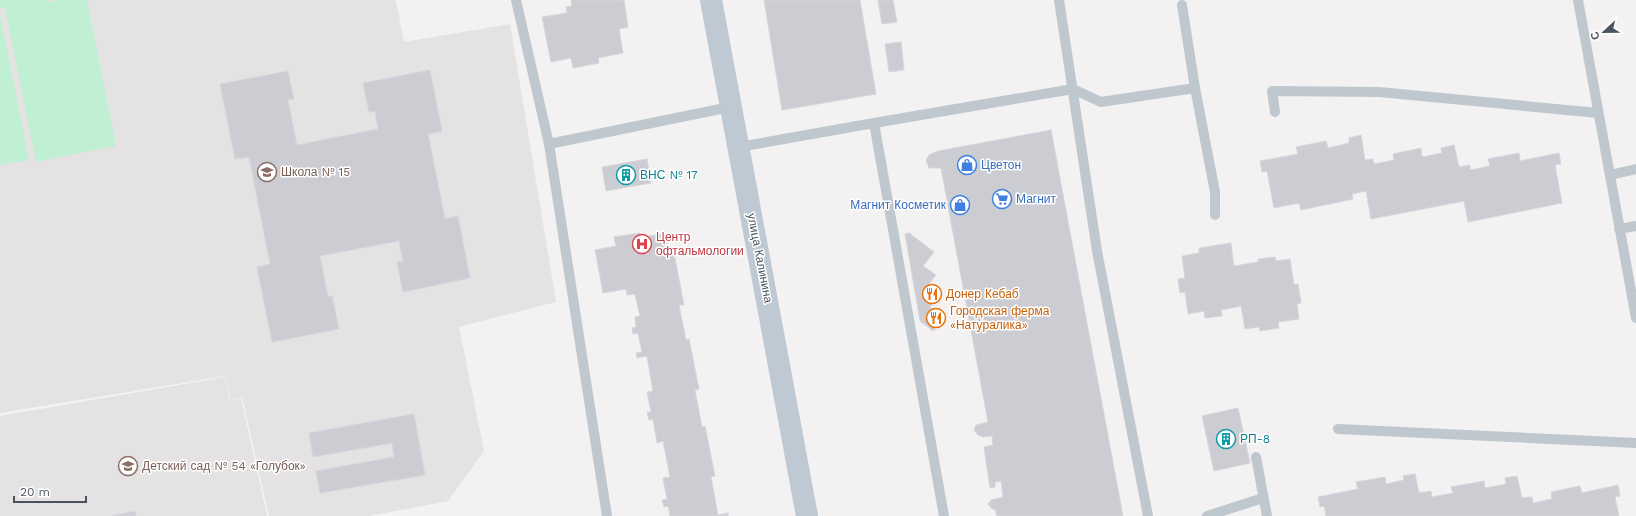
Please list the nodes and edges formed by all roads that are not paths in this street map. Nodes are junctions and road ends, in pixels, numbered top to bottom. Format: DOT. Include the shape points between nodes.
graph roads {
  1 [pos="516,0"];
  2 [pos="711,0"];
  3 [pos="1059,0"];
  4 [pos="1578,0"];
  5 [pos="1182,5"];
  6 [pos="1195,88"];
  7 [pos="1073,89"];
  8 [pos="730,107"];
  9 [pos="1275,112"];
  10 [pos="1598,113"];
  11 [pos="874,123"];
  12 [pos="549,144"];
  13 [pos="739,148"];
  14 [pos="1636,169"];
  15 [pos="1610,175"];
  16 [pos="1215,215"];
  17 [pos="1636,226"];
  18 [pos="1619,229"];
  19 [pos="1636,318"];
  20 [pos="1338,429"];
  21 [pos="1636,442"];
  22 [pos="1256,457"];
  23 [pos="1263,498"];
  24 [pos="607,516"];
  25 [pos="807,516"];
  26 [pos="944,516"];
  27 [pos="1148,516"];
  28 [pos="1207,516"];
  29 [pos="1267,516"];
  1 -- 12 [label="lane"];
  2 -- 8 [label="street, улица Калинина"];
  3 -- 7 [label="lane"];
  4 -- 10 [label="lane"];
  5 -- 6 [label="lane"];
  6 -- 7 [label="lane" via="1101,102"];
  6 -- 16 [label="lane" via="1215,192"];
  7 -- 11 [label="lane"];
  7 -- 27 [label="lane" via="1097,251"];
  8 -- 12 [label="lane"];
  8 -- 13 [label="street, улица Калинина"];
  9 -- 10 [label="lane" via="1272,91 1379,92"];
  10 -- 15 [label="lane"];
  11 -- 13 [label="lane"];
  11 -- 26 [label="lane"];
  12 -- 24 [label="lane"];
  13 -- 25 [label="street, улица Калинина"];
  14 -- 15 [label="lane"];
  15 -- 18 [label="lane"];
  17 -- 18 [label="lane"];
  18 -- 19 [label="lane"];
  20 -- 21 [label="lane"];
  22 -- 23 [label="lane"];
  23 -- 28 [label="lane"];
  23 -- 29 [label="lane"];
}
